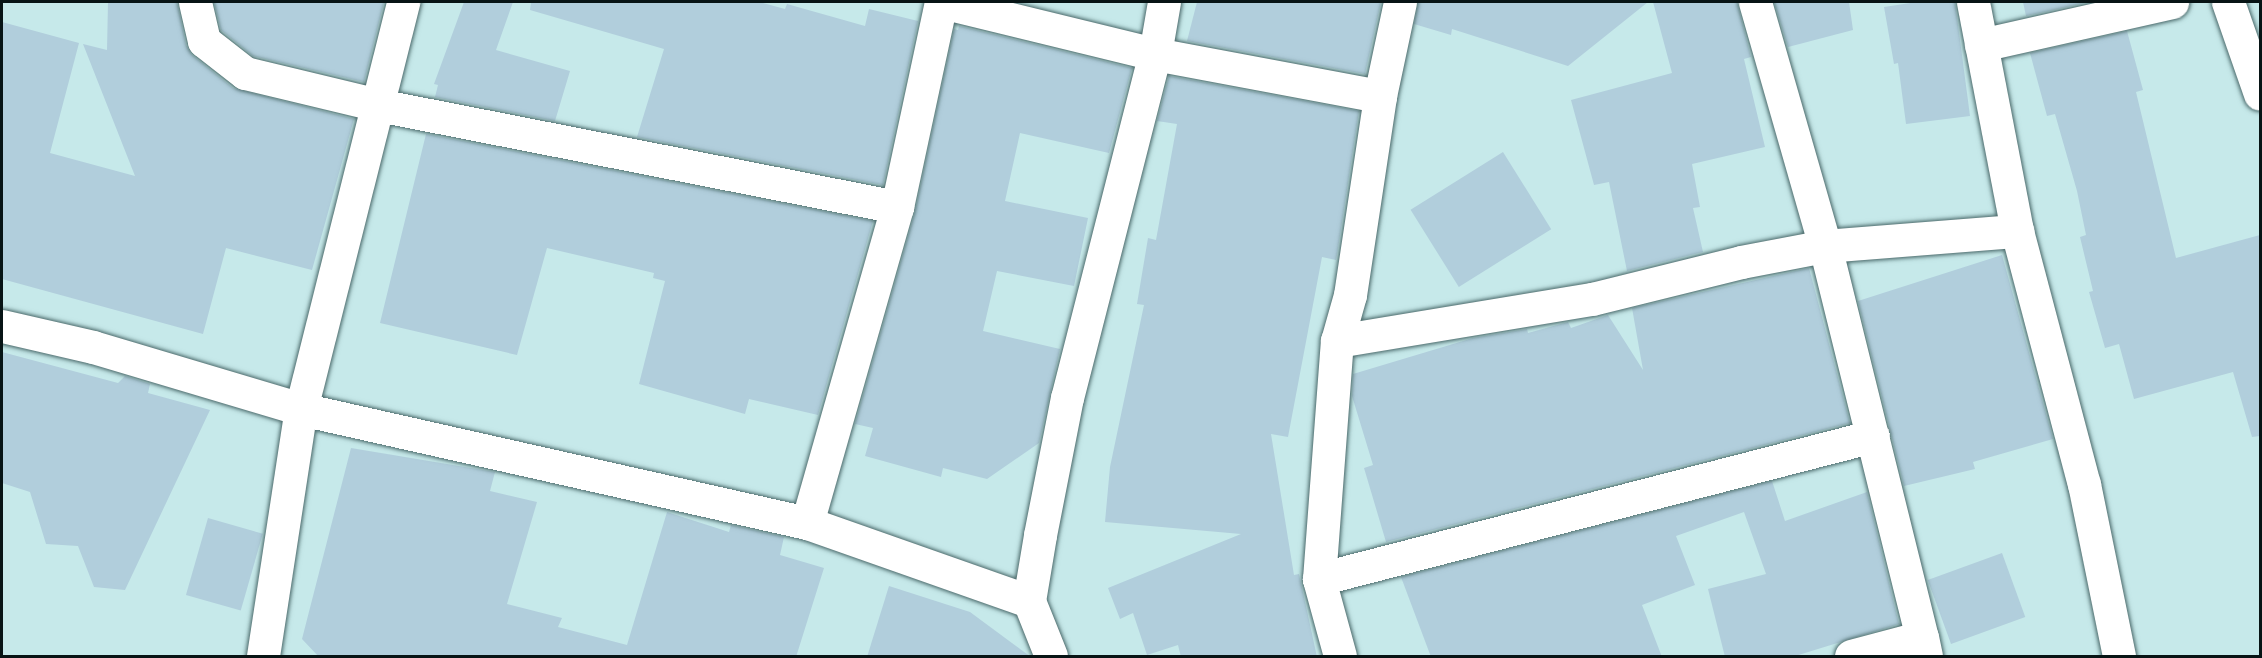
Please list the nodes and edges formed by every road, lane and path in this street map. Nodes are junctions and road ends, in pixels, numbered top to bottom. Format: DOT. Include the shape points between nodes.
graph roads {
  1 [pos="195,2"];
  2 [pos="403,2"];
  3 [pos="941,2"];
  4 [pos="1164,2"];
  5 [pos="1400,2"];
  6 [pos="1755,2"];
  7 [pos="1973,2"];
  8 [pos="2172,2"];
  9 [pos="2228,2"];
  10 [pos="1981,45"];
  11 [pos="1155,54"];
  12 [pos="2260,94"];
  13 [pos="1380,96"];
  14 [pos="378,105"];
  15 [pos="897,207"];
  16 [pos="2017,231"];
  17 [pos="1826,246"];
  18 [pos="2,326"];
  19 [pos="1337,341"];
  20 [pos="301,409"];
  21 [pos="1873,436"];
  22 [pos="807,523"];
  23 [pos="1319,579"];
  24 [pos="1029,601"];
  25 [pos="1924,647"];
  26 [pos="263,657"];
  27 [pos="1051,657"];
  28 [pos="1340,657"];
  29 [pos="1851,657"];
  30 [pos="2119,657"];
  1 -- 14 [label="street" via="204,41 245,73"];
  2 -- 14 [label="street"];
  3 -- 11 [label="street"];
  3 -- 15 [label="street"];
  4 -- 11 [label="street"];
  5 -- 13 [label="street"];
  6 -- 17 [label="street"];
  7 -- 10 [label="street"];
  8 -- 10 [label="street"];
  9 -- 12 [label="street"];
  10 -- 16 [label="street"];
  11 -- 13 [label="street"];
  11 -- 24 [label="street" via="1067,398"];
  13 -- 19 [label="street" via="1363,226"];
  14 -- 15 [label="street"];
  14 -- 20 [label="street"];
  15 -- 22 [label="street"];
  16 -- 17 [label="street"];
  16 -- 30 [label="street" via="2084,484"];
  17 -- 19 [label="street" via="1740,262 1592,299"];
  17 -- 21 [label="street"];
  18 -- 20 [label="street" via="93,347"];
  19 -- 23 [label="street"];
  20 -- 22 [label="street"];
  20 -- 26 [label="street"];
  21 -- 23 [label="street"];
  21 -- 25 [label="street"];
  22 -- 24 [label="street"];
  23 -- 28 [label="street"];
  24 -- 27 [label="street"];
  25 -- 29 [label="street"];
}
